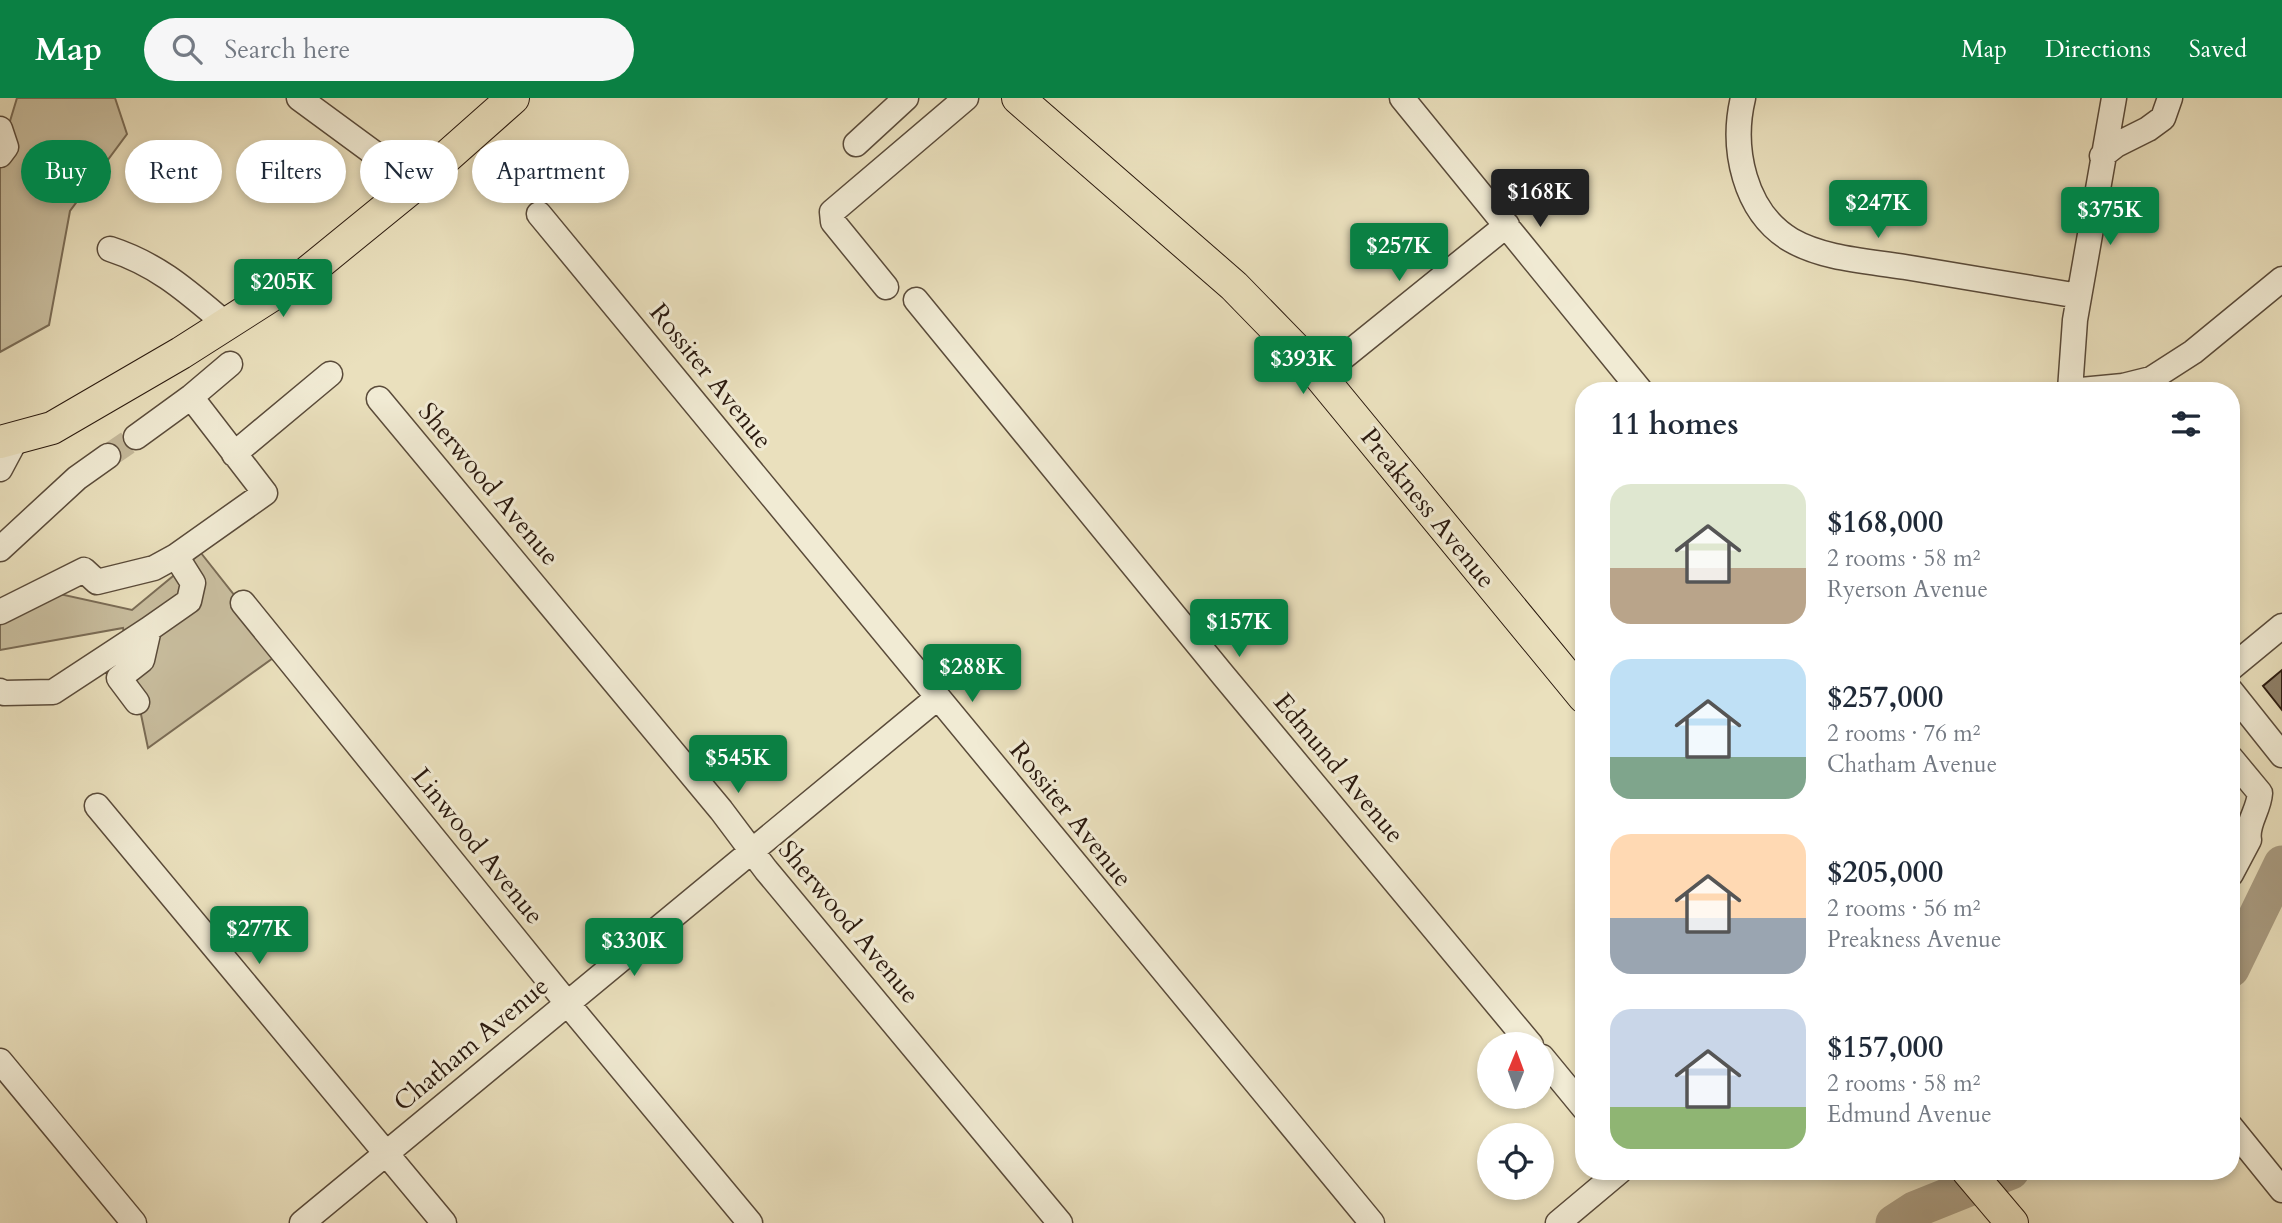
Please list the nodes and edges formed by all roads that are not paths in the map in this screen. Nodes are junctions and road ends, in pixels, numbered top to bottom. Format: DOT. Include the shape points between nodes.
graph roads {
  1 [pos="299,98"];
  2 [pos="513,98"];
  3 [pos="906,98"];
  4 [pos="965,98"];
  5 [pos="1018,98"];
  6 [pos="1743,98"];
  7 [pos="2114,98"];
  8 [pos="2170,98"];
  9 [pos="1406,100"];
  10 [pos="0,130"];
  11 [pos="360,143"];
  12 [pos="856,144"];
  13 [pos="458,147"];
  14 [pos="0,155"];
  15 [pos="2102,156"];
  16 [pos="392,203"];
  17 [pos="539,214"];
  18 [pos="1507,225"];
  19 [pos="110,249"];
  20 [pos="2282,279"];
  21 [pos="886,287"];
  22 [pos="2078,296"];
  23 [pos="916,300"];
  24 [pos="226,324"];
  25 [pos="230,364"];
  26 [pos="330,374"];
  27 [pos="1320,376"];
  28 [pos="1634,382"];
  29 [pos="2071,382"];
  30 [pos="2139,382"];
  31 [pos="191,397"];
  32 [pos="379,399"];
  33 [pos="136,437"];
  34 [pos="8,440"];
  35 [pos="234,454"];
  36 [pos="108,456"];
  37 [pos="0,469"];
  38 [pos="0,549"];
  39 [pos="176,556"];
  40 [pos="243,603"];
  41 [pos="0,612"];
  42 [pos="2282,626"];
  43 [pos="149,629"];
  44 [pos="2240,661"];
  45 [pos="1575,686"];
  46 [pos="0,691"];
  47 [pos="937,698"];
  48 [pos="137,702"];
  49 [pos="2240,702"];
  50 [pos="2282,755"];
  51 [pos="2240,769"];
  52 [pos="97,806"];
  53 [pos="751,851"];
  54 [pos="2240,857"];
  55 [pos="567,1003"];
  56 [pos="1520,1032"];
  57 [pos="0,1061"];
  58 [pos="1554,1072"];
  59 [pos="1575,1097"];
  60 [pos="2240,1138"];
  61 [pos="385,1154"];
  62 [pos="1609,1180"];
  63 [pos="1976,1180"];
  64 [pos="2282,1190"];
  65 [pos="2004,1214"];
  66 [pos="134,1223"];
  67 [pos="302,1223"];
  68 [pos="444,1223"];
  69 [pos="750,1223"];
  70 [pos="1060,1223"];
  71 [pos="1372,1223"];
  72 [pos="1558,1223"];
  1 -- 11 [label="street"];
  2 -- 13 [label="main road"];
  3 -- 12 [label="street"];
  4 -- 21 [label="street" via="832,212 833,222"];
  5 -- 27 [label="main road, Preakness Avenue" via="1234,286"];
  6 -- 22 [label="street" via="1738,148 1745,177 1760,209 1791,240 1846,258"];
  7 -- 15 [label="street"];
  8 -- 15 [label="street" via="2163,118"];
  9 -- 18 [label="street"];
  10 -- 14 [label="street" via="6,147"];
  15 -- 22 [label="street"];
  16 -- 24 [label="main road" via="307,272"];
  17 -- 47 [label="street, Rossiter Avenue"];
  18 -- 27 [label="street"];
  18 -- 28 [label="street"];
  19 -- 24 [label="street" via="155,267"];
  20 -- 30 [label="street" via="2193,352"];
  22 -- 29 [label="street"];
  23 -- 56 [label="street, Edmund Avenue"];
  24 -- 34 [label="main road" via="52,428"];
  25 -- 31 [label="street"];
  26 -- 35 [label="street"];
  27 -- 45 [label="main road, Preakness Avenue"];
  31 -- 33 [label="street"];
  31 -- 35 [label="street"];
  32 -- 53 [label="street, Sherwood Avenue"];
  34 -- 37 [label="street"];
  35 -- 39 [label="street" via="265,493"];
  36 -- 38 [label="street" via="49,502"];
  39 -- 41 [label="street" via="154,568 97,582 84,570"];
  39 -- 43 [label="street" via="193,583 189,601"];
  40 -- 55 [label="street, Linwood Avenue"];
  42 -- 44 [label="street"];
  43 -- 46 [label="street" via="53,692"];
  43 -- 48 [label="street" via="142,660 119,678"];
  47 -- 53 [label="street, Chatham Avenue"];
  47 -- 71 [label="street, Rossiter Avenue"];
  49 -- 50 [label="street"];
  51 -- 54 [label="street" via="2260,793 2249,840"];
  52 -- 61 [label="street"];
  53 -- 55 [label="street, Chatham Avenue"];
  53 -- 70 [label="street, Sherwood Avenue"];
  55 -- 61 [label="street, Chatham Avenue"];
  55 -- 69 [label="street, Linwood Avenue"];
  57 -- 66 [label="street"];
  58 -- 59 [label="street"];
  60 -- 64 [label="street"];
  61 -- 67 [label="street, Chatham Avenue"];
  61 -- 68 [label="street"];
  62 -- 72 [label="street"];
  63 -- 65 [label="main road"];
}
